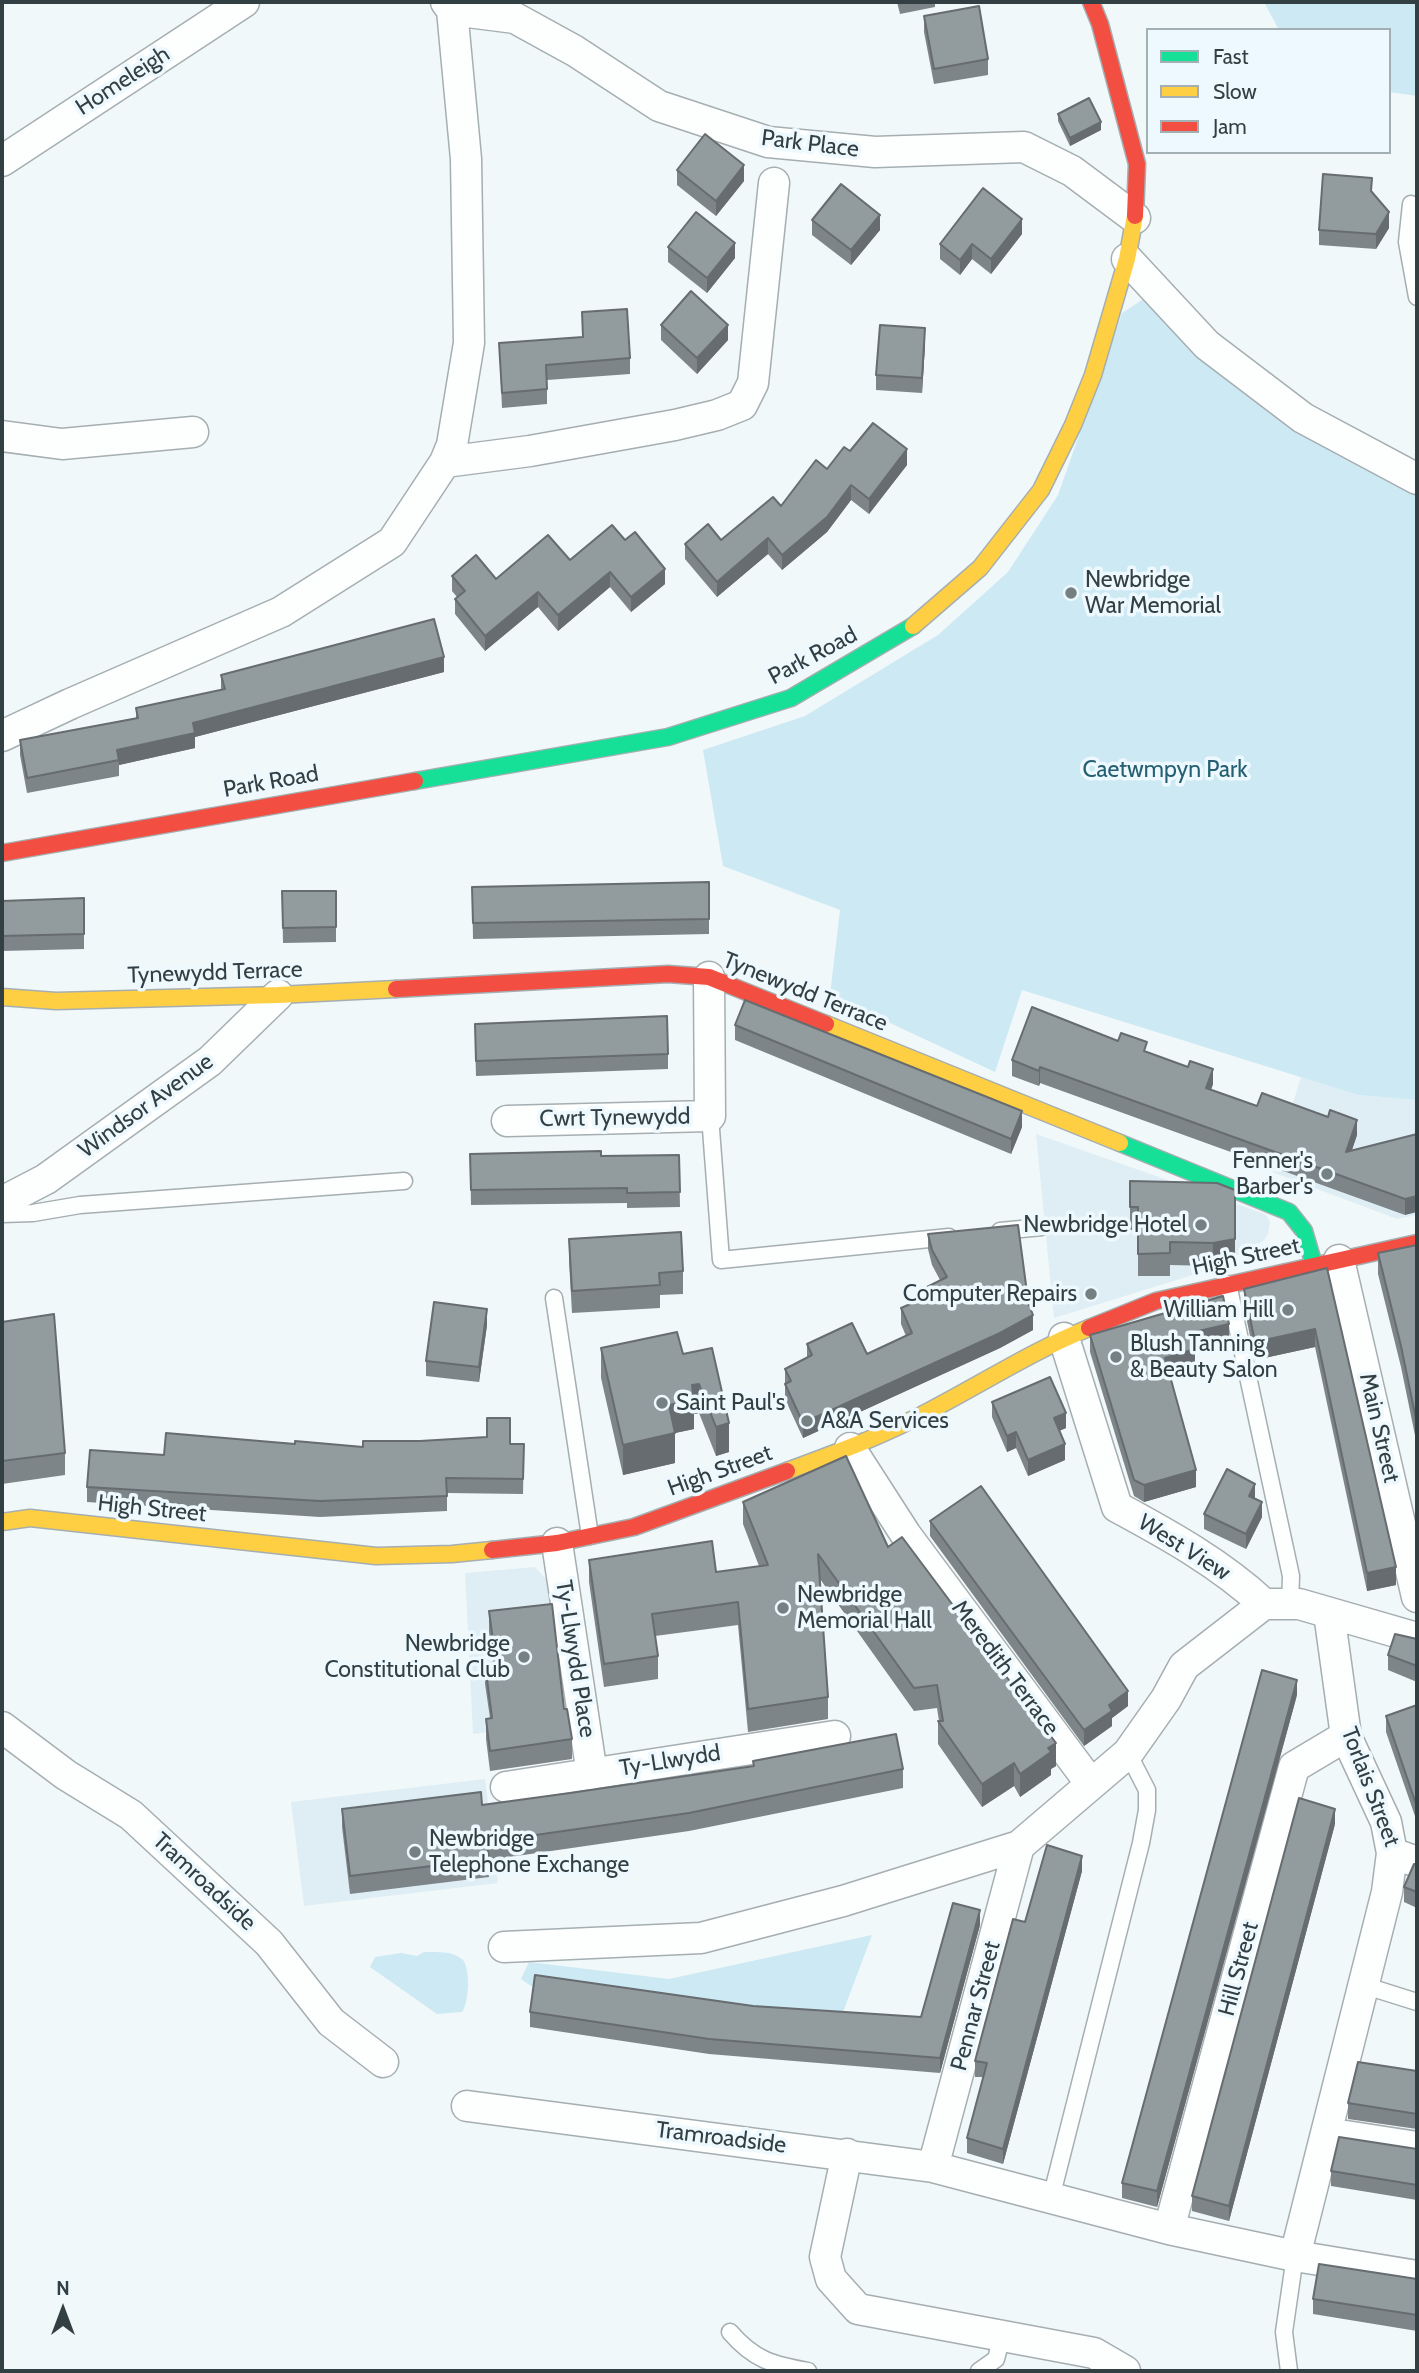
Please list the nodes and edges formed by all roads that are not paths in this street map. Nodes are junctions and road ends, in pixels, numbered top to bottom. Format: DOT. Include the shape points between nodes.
graph roads {
  1 [pos="244,2"];
  2 [pos="1091,2"];
  3 [pos="449,6"];
  4 [pos="2,161"];
  5 [pos="774,183"];
  6 [pos="1411,204"];
  7 [pos="1135,218"];
  8 [pos="1127,259"];
  9 [pos="1417,297"];
  10 [pos="193,432"];
  11 [pos="2,436"];
  12 [pos="445,462"];
  13 [pos="1417,479"];
  14 [pos="2,736"];
  15 [pos="2,852"];
  16 [pos="709,977"];
  17 [pos="278,995"];
  18 [pos="2,997"];
  19 [pos="710,1116"];
  20 [pos="508,1121"];
  21 [pos="404,1181"];
  22 [pos="2,1202"];
  23 [pos="2,1214"];
  24 [pos="1042,1227"];
  25 [pos="989,1233"];
  26 [pos="962,1235"];
  27 [pos="1417,1243"];
  28 [pos="1326,1263"];
  29 [pos="1227,1283"];
  30 [pos="554,1298"];
  31 [pos="1064,1338"];
  32 [pos="850,1448"];
  33 [pos="2,1522"];
  34 [pos="590,1536"];
  35 [pos="557,1543"];
  36 [pos="1417,1597"];
  37 [pos="1277,1604"];
  38 [pos="1329,1613"];
  39 [pos="1416,1634"];
  40 [pos="2,1727"];
  41 [pos="835,1736"];
  42 [pos="1346,1736"];
  43 [pos="1128,1753"];
  44 [pos="592,1774"];
  45 [pos="1091,1784"];
  46 [pos="506,1787"];
  47 [pos="1019,1846"];
  48 [pos="1405,1858"];
  49 [pos="504,1947"];
  50 [pos="1363,1986"];
  51 [pos="1417,2002"];
  52 [pos="383,2062"];
  53 [pos="467,2106"];
  54 [pos="1326,2133"];
  55 [pos="1417,2147"];
  56 [pos="847,2154"];
  57 [pos="933,2167"];
  58 [pos="1051,2198"];
  59 [pos="1169,2229"];
  60 [pos="1295,2256"];
  61 [pos="1417,2276"];
  62 [pos="730,2332"];
  63 [pos="1002,2336"];
  64 [pos="808,2371"];
  65 [pos="979,2371"];
  66 [pos="1125,2371"];
  67 [pos="1289,2371"];
  1 -- 4 [label="street, Homeleigh"];
  2 -- 7 [label="street, Park Road" via="1137,164"];
  3 -- 7 [label="street, Park Place" via="515,18 659,106 768,142 875,152 1024,147 1072,171"];
  3 -- 12 [label="street" via="466,159 469,343 452,445"];
  5 -- 12 [label="street, Park Place" via="753,383 742,405 675,425"];
  6 -- 9 [label="lane" via="1407,242"];
  7 -- 8 [label="street, Park Road"];
  8 -- 13 [label="street" via="1207,345 1303,418"];
  8 -- 15 [label="street, Park Road" via="1073,425 1041,490 1016,525 980,568 916,624 791,698 668,737"];
  10 -- 11 [label="street" via="62,444"];
  12 -- 14 [label="street" via="392,542 281,612"];
  16 -- 17 [label="street, Tynewydd Terrace" via="668,974"];
  16 -- 19 [label="street, Cwrt Tynewydd"];
  16 -- 28 [label="street, Tynewydd Terrace" via="1291,1212"];
  17 -- 18 [label="street, Tynewydd Terrace" via="56,1001"];
  17 -- 22 [label="street, Windsor Avenue" via="210,1061 46,1179"];
  19 -- 20 [label="street, Cwrt Tynewydd"];
  19 -- 26 [label="lane" via="721,1260"];
  21 -- 23 [label="lane"];
  24 -- 25 [label="lane"];
  27 -- 28 [label="street, High Street"];
  28 -- 29 [label="street, High Street"];
  28 -- 36 [label="street, Main Street"];
  29 -- 31 [label="street, High Street" via="1156,1301"];
  29 -- 37 [label="lane" via="1291,1576"];
  30 -- 34 [label="lane"];
  31 -- 32 [label="street, High Street" via="928,1412"];
  31 -- 37 [label="street, West View" via="1117,1507"];
  32 -- 34 [label="street, High Street" via="634,1527"];
  32 -- 45 [label="street, Meredith Terrace" via="906,1535"];
  33 -- 35 [label="street, High Street" via="30,1518 376,1556"];
  34 -- 35 [label="street, High Street"];
  35 -- 44 [label="street, Ty-Llwydd Place"];
  37 -- 38 [label="street, West View" via="1299,1604"];
  37 -- 43 [label="street" via="1184,1665"];
  38 -- 39 [label="street, West View"];
  38 -- 42 [label="street, Torlais Street"];
  40 -- 52 [label="street, Tramroadside" via="66,1775 131,1815 269,1943 331,2022"];
  41 -- 44 [label="street, Ty-Llwydd"];
  42 -- 48 [label="street, Torlais Street"];
  42 -- 59 [label="street, Hill Street" via="1294,1767"];
  43 -- 45 [label="street"];
  43 -- 58 [label="lane" via="1147,1790 1147,1810"];
  44 -- 46 [label="street, Ty-Llwydd"];
  45 -- 47 [label="street"];
  47 -- 49 [label="street" via="843,1901 701,1938"];
  47 -- 57 [label="street, Pennar Street"];
  48 -- 50 [label="street, Torlais Street" via="1387,1892"];
  50 -- 51 [label="lane"];
  50 -- 54 [label="street, Torlais Street"];
  53 -- 56 [label="street, Tramroadside"];
  54 -- 55 [label="street"];
  54 -- 60 [label="street, Torlais Street"];
  56 -- 57 [label="street, Tramroadside"];
  56 -- 63 [label="street" via="824,2257 831,2278 858,2309"];
  57 -- 58 [label="street, Tramroadside"];
  58 -- 59 [label="street, Tramroadside"];
  59 -- 60 [label="street, Tramroadside"];
  60 -- 61 [label="street, Tramroadside"];
  60 -- 67 [label="lane" via="1284,2332"];
  62 -- 64 [label="lane" via="771,2364"];
  63 -- 65 [label="lane" via="996,2359"];
  63 -- 66 [label="street" via="1094,2353"];
}
